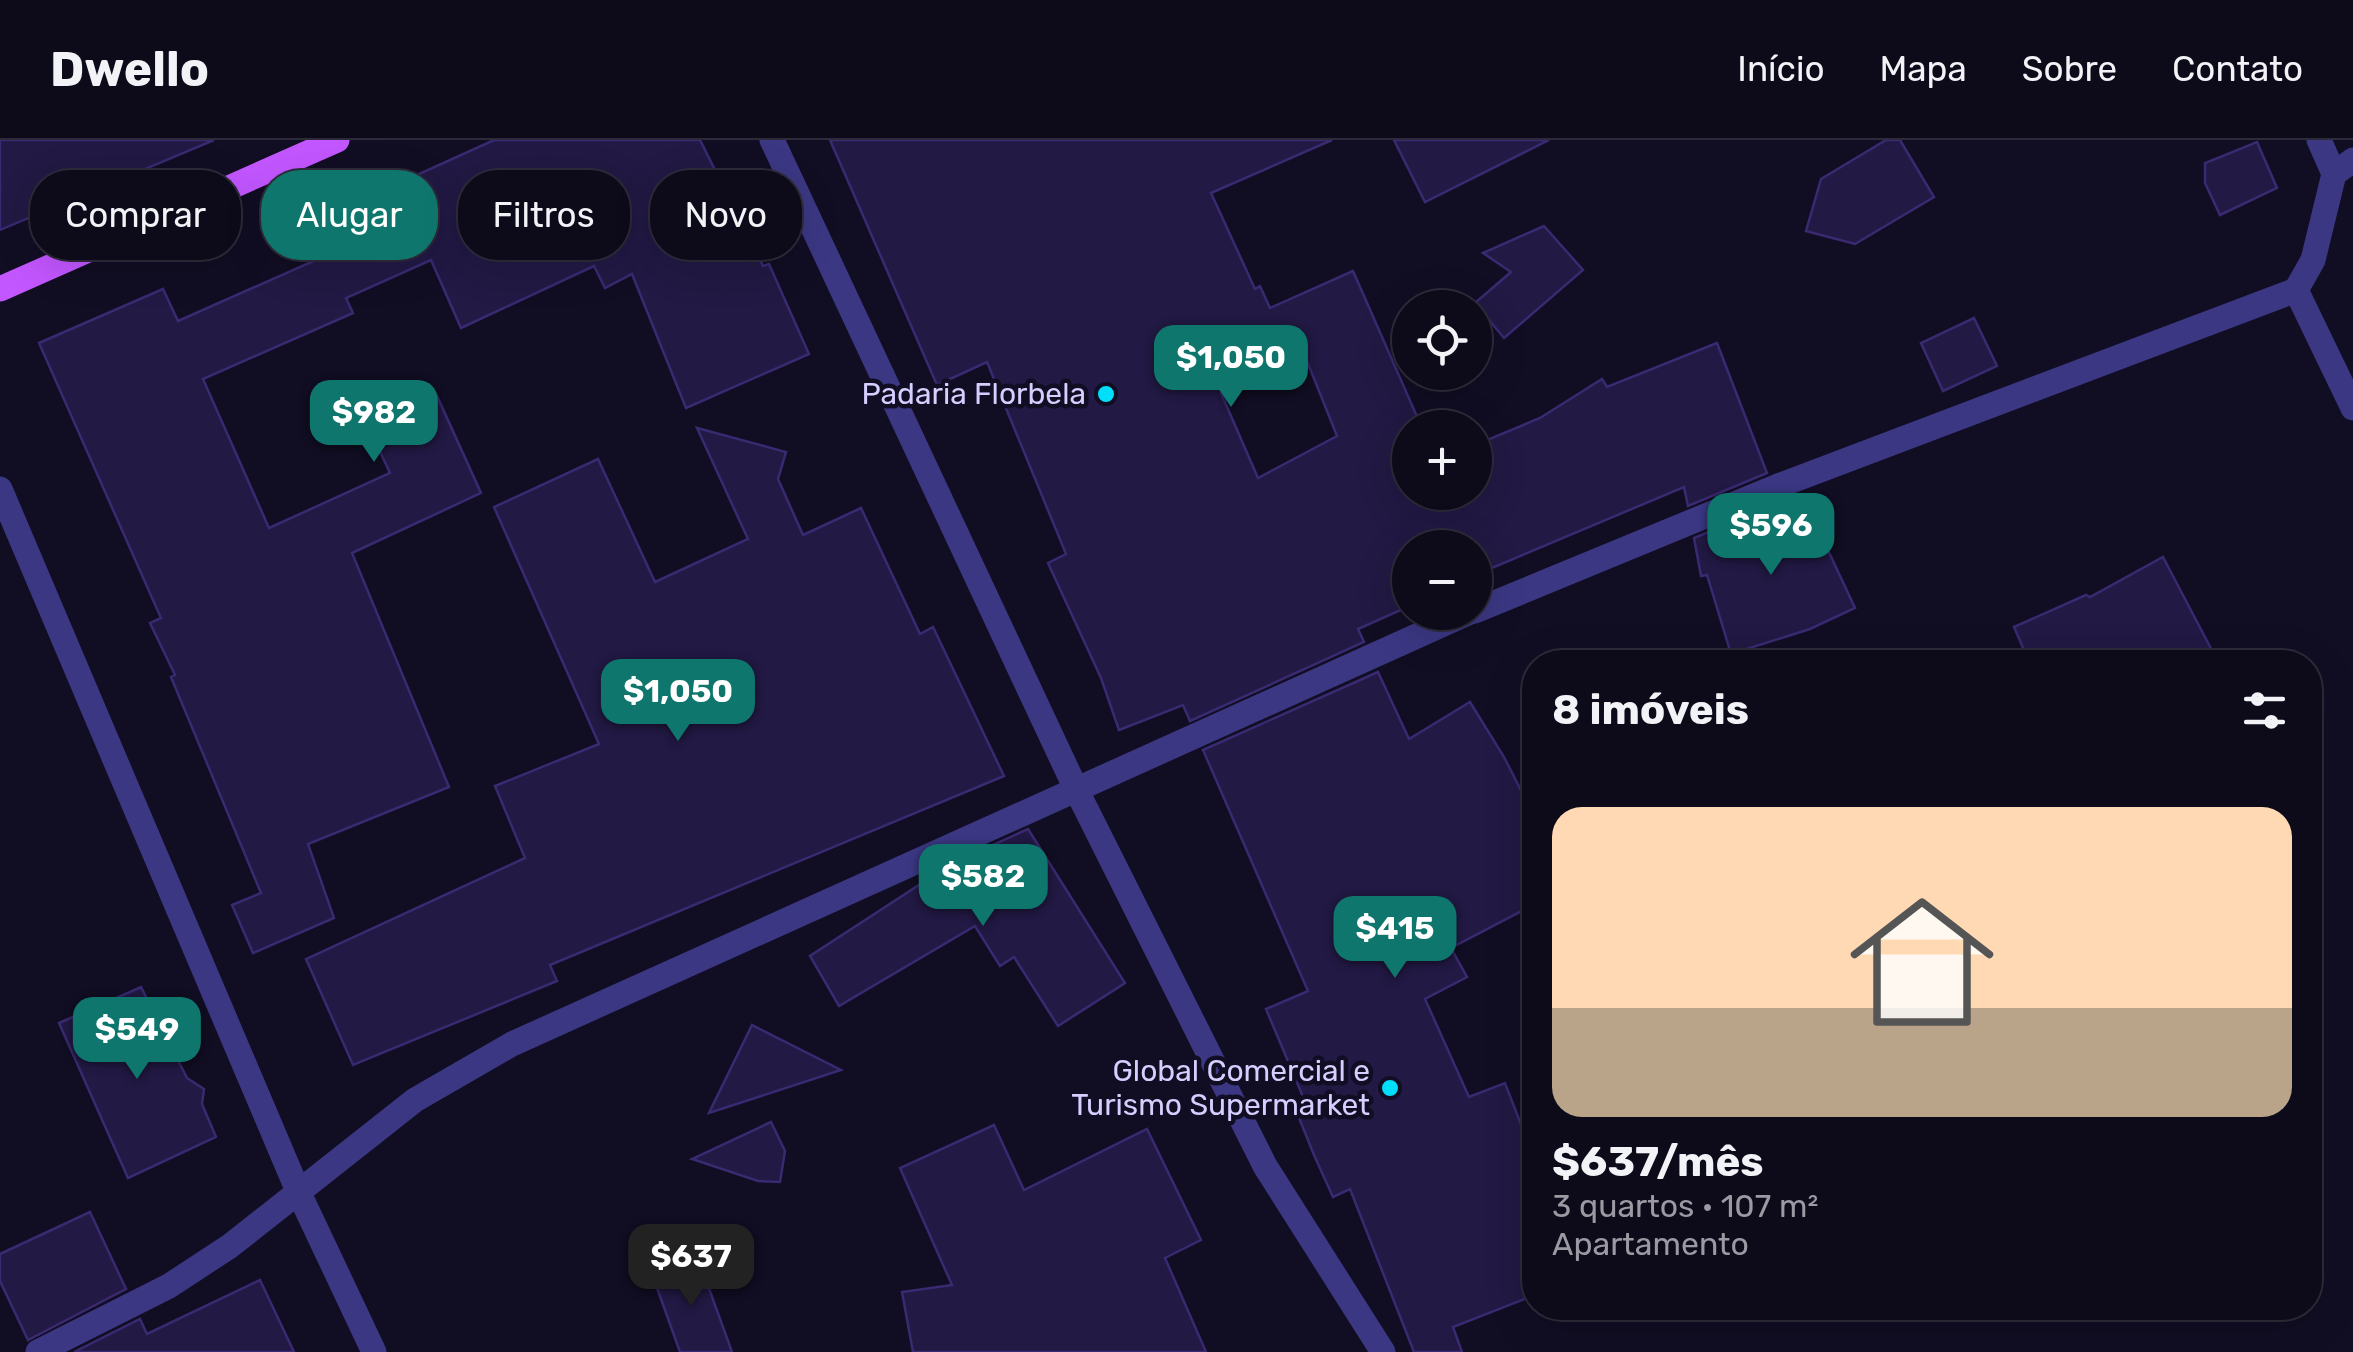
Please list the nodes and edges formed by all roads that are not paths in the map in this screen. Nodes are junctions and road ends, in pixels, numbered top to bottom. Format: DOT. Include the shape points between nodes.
graph roads {
  1 [pos="337,140"];
  2 [pos="772,140"];
  3 [pos="2319,140"];
  4 [pos="2344,167"];
  5 [pos="0,289"];
  6 [pos="2296,290"];
  7 [pos="2353,408"];
  8 [pos="0,490"];
  9 [pos="1492,604"];
  10 [pos="1433,630"];
  11 [pos="1076,789"];
  12 [pos="298,1191"];
  13 [pos="38,1352"];
  14 [pos="374,1352"];
  15 [pos="1383,1352"];
  1 -- 5 [label="main road"];
  2 -- 11 [label="street"];
  3 -- 4 [label="street"];
  4 -- 6 [label="street"];
  6 -- 7 [label="street"];
  6 -- 9 [label="street" via="1778,486"];
  8 -- 12 [label="street"];
  10 -- 11 [label="street"];
  11 -- 12 [label="street" via="512,1044 415,1100"];
  11 -- 15 [label="street" via="1265,1166"];
  12 -- 13 [label="street" via="169,1286"];
  12 -- 14 [label="street"];
}
